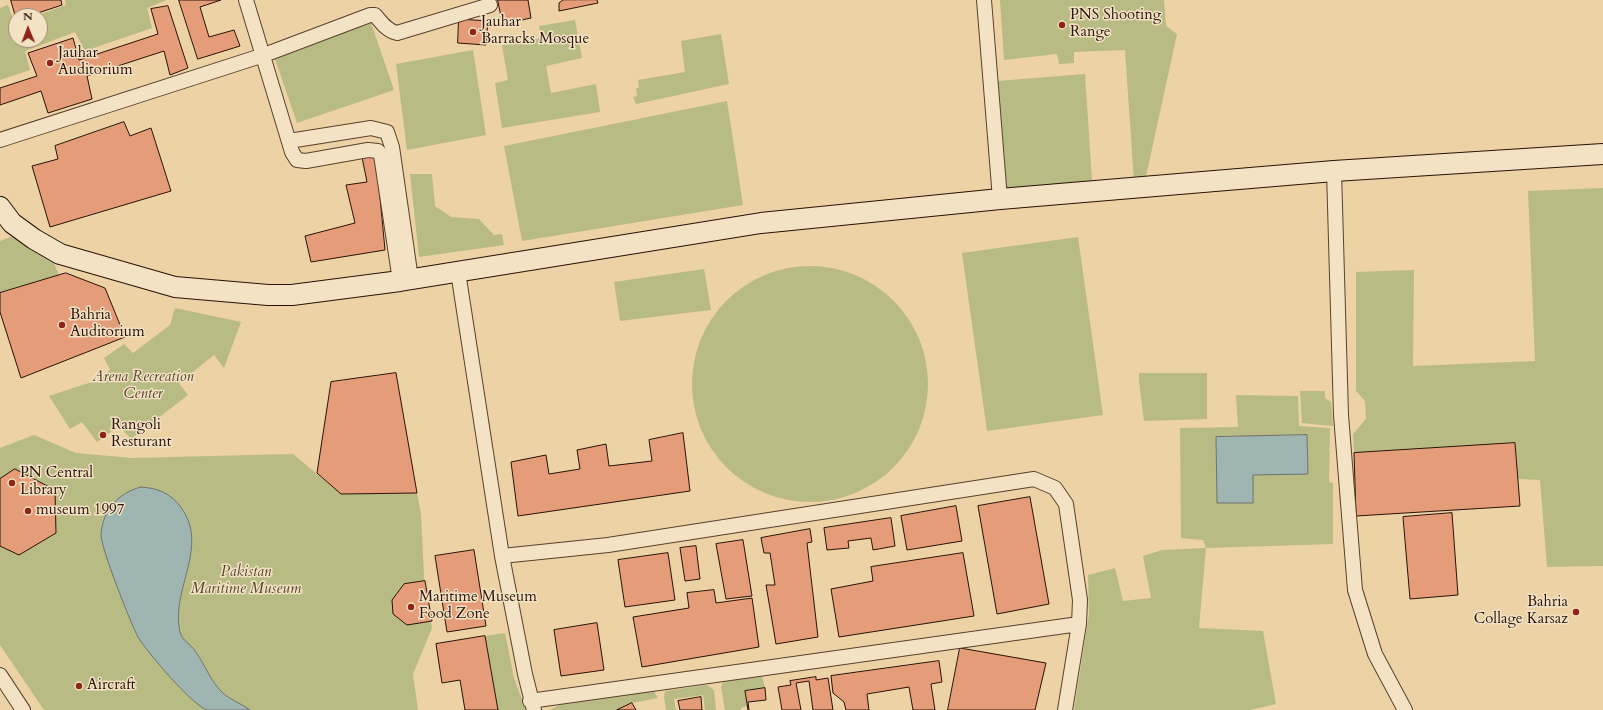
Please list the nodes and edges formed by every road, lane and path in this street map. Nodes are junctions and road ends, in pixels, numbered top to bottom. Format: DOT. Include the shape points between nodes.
graph roads {
  1 [pos="246,0"];
  2 [pos="984,0"];
  3 [pos="490,5"];
  4 [pos="264,55"];
  5 [pos="0,140"];
  6 [pos="289,142"];
  7 [pos="1603,154"];
  8 [pos="1334,171"];
  9 [pos="1000,200"];
  10 [pos="0,207"];
  11 [pos="458,272"];
  12 [pos="406,280"];
  13 [pos="502,556"];
  14 [pos="1079,624"];
  15 [pos="0,675"];
  16 [pos="532,706"];
  17 [pos="23,710"];
  18 [pos="1065,710"];
  19 [pos="1405,710"];
  1 -- 4 [label="street"];
  2 -- 9 [label="street"];
  3 -- 4 [label="street" via="397,33 386,28 375,15 370,15"];
  4 -- 5 [label="street"];
  4 -- 6 [label="street"];
  6 -- 12 [label="street" via="297,160 306,161 368,150 378,151"];
  6 -- 12 [label="street" via="371,128 387,132 392,147"];
  7 -- 8 [label="street"];
  8 -- 9 [label="street"];
  8 -- 19 [label="street" via="1341,415 1355,590 1374,654"];
  9 -- 11 [label="street" via="761,223"];
  10 -- 12 [label="street" via="12,223 60,254 175,288 292,295"];
  11 -- 12 [label="street"];
  11 -- 13 [label="street"];
  13 -- 14 [label="street" via="608,545 1034,479 1055,488 1066,504 1080,600"];
  13 -- 16 [label="street"];
  14 -- 16 [label="street"];
  14 -- 18 [label="street"];
  15 -- 17 [label="street"];
}
